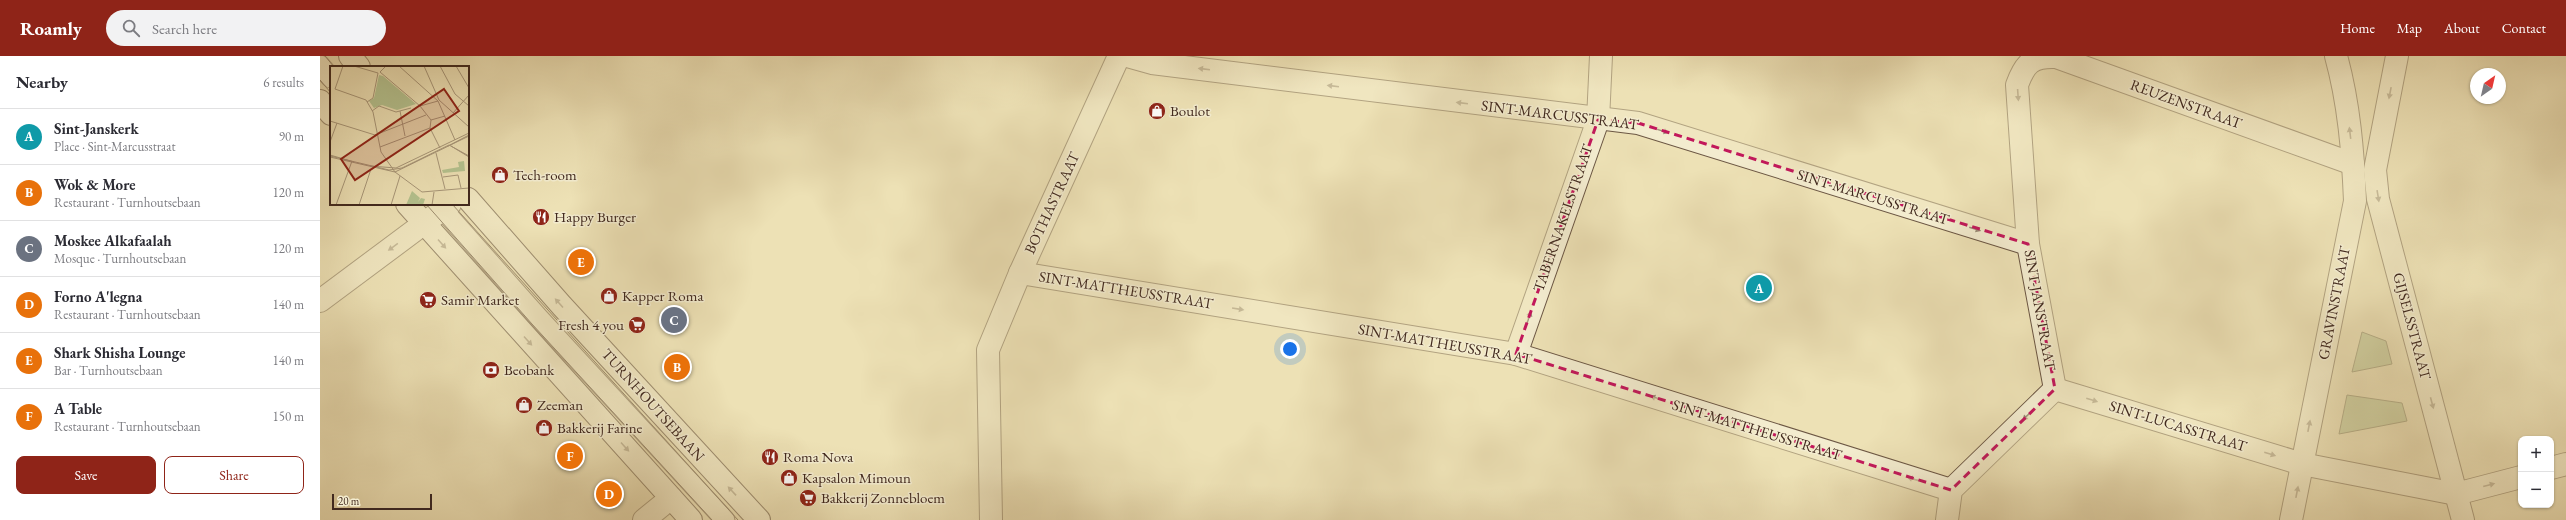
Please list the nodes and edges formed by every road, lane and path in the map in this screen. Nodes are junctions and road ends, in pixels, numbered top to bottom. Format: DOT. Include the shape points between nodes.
graph roads {
  1 [pos="350,56"];
  2 [pos="1119,56"];
  3 [pos="1127,56"];
  4 [pos="1601,56"];
  5 [pos="2336,56"];
  6 [pos="2398,56"];
  7 [pos="2027,58"];
  8 [pos="320,65"];
  9 [pos="358,66"];
  10 [pos="330,77"];
  11 [pos="320,101"];
  12 [pos="330,113"];
  13 [pos="1598,120"];
  14 [pos="2353,164"];
  15 [pos="2375,170"];
  16 [pos="469,200"];
  17 [pos="408,205"];
  18 [pos="444,206"];
  19 [pos="424,224"];
  20 [pos="2028,244"];
  21 [pos="1020,273"];
  22 [pos="320,301"];
  23 [pos="1516,354"];
  24 [pos="2055,389"];
  25 [pos="2302,464"];
  26 [pos="2566,464"];
  27 [pos="2554,467"];
  28 [pos="2518,478"];
  29 [pos="1950,490"];
  30 [pos="2456,494"];
  31 [pos="671,498"];
  32 [pos="644,520"];
  33 [pos="691,520"];
  34 [pos="725,520"];
  35 [pos="759,520"];
  36 [pos="991,520"];
  37 [pos="1947,520"];
  38 [pos="2291,520"];
  39 [pos="2463,520"];
  1 -- 9 [label="street"];
  2 -- 21 [label="street, BOTHASTRAAT"];
  13 -- 3 [label="street, SINT-MARCUSSTRAAT, one-way" via="1152,62"];
  4 -- 13 [label="street, TABERNAKELSTRAAT"];
  14 -- 5 [label="street, GRAVINSTRAAT, one-way" via="2344,85"];
  6 -- 15 [label="street, GIJSELSSTRAAT, one-way"];
  7 -- 14 [label="street, REUZENSTRAAT" via="2056,57"];
  7 -- 20 [label="street, SINT-JANSTRAAT, one-way" via="2017,84"];
  8 -- 10 [label="lane"];
  11 -- 12 [label="street"];
  13 -- 20 [label="street, SINT-MARCUSSTRAAT, one-way" via="1638,123"];
  23 -- 13 [label="street, TABERNAKELSTRAAT, one-way"];
  14 -- 15 [label="street, REUZENSTRAAT"];
  25 -- 14 [label="street, GRAVINSTRAAT, one-way" via="2355,201"];
  15 -- 30 [label="street, GIJSELSSTRAAT, one-way" via="2378,199"];
  35 -- 16 [label="street, TURNHOUTSEBAAN, one-way"];
  17 -- 19 [label="street"];
  18 -- 19 [label="street"];
  18 -- 34 [label="lane" via="539,318"];
  19 -- 22 [label="street, one-way"];
  19 -- 31 [label="street, one-way"];
  20 -- 24 [label="street, SINT-JANSTRAAT"];
  21 -- 23 [label="street, SINT-MATTHEUSSTRAAT, one-way"];
  21 -- 36 [label="street, BOTHASTRAAT" via="988,350"];
  29 -- 23 [label="street, SINT-MATTHEUSSTRAAT, one-way"];
  24 -- 25 [label="street, SINT-LUCASSTRAAT, one-way"];
  24 -- 29 [label="street, SINT-JANSTRAAT, one-way"];
  25 -- 30 [label="street, SINT-LUCASSTRAAT"];
  38 -- 25 [label="street, GRAVINSTRAAT, one-way"];
  26 -- 27 [label="street"];
  30 -- 28 [label="street, one-way"];
  29 -- 37 [label="street"];
  30 -- 39 [label="street, GIJSELSSTRAAT"];
  31 -- 32 [label="street"];
  31 -- 33 [label="street"];
}
